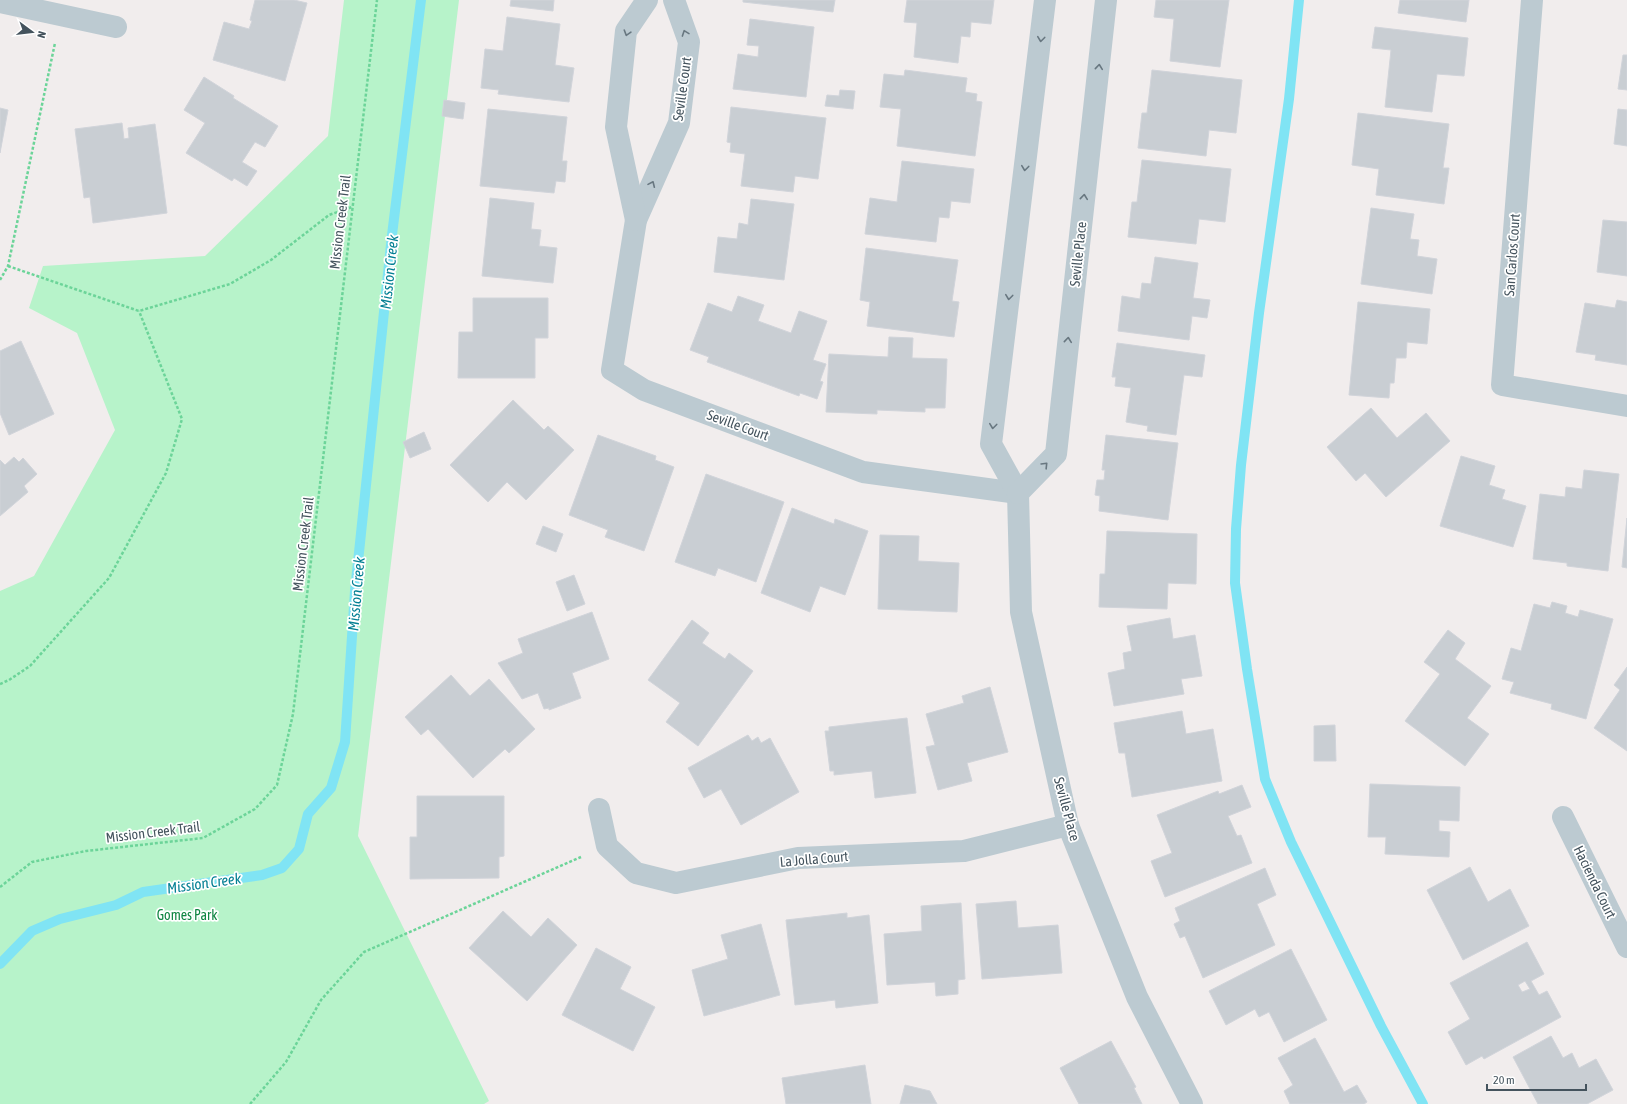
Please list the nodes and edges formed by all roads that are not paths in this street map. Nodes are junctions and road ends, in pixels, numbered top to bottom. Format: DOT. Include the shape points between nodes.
graph roads {
  1 [pos="647,0"];
  2 [pos="674,0"];
  3 [pos="1045,0"];
  4 [pos="1106,0"];
  5 [pos="1532,0"];
  6 [pos="0,2"];
  7 [pos="116,27"];
  8 [pos="636,220"];
  9 [pos="1627,406"];
  10 [pos="1018,493"];
  11 [pos="599,809"];
  12 [pos="1563,817"];
  13 [pos="1068,825"];
  14 [pos="1627,947"];
  15 [pos="1192,1104"];
  1 -- 8 [label="street, Seville Court, one-way" via="626,31 616,127"];
  8 -- 2 [label="street, Seville Court, one-way" via="679,123 689,42"];
  3 -- 10 [label="street, Seville Place, one-way" via="991,444"];
  10 -- 4 [label="street, Seville Place, one-way" via="1056,454"];
  5 -- 9 [label="street, San Carlos Court" via="1502,385"];
  6 -- 7 [label="street"];
  8 -- 10 [label="street, Seville Court" via="612,370 644,390 864,472"];
  10 -- 13 [label="street, Seville Place" via="1021,612"];
  11 -- 13 [label="street, La Jolla Court" via="607,846 636,873 676,883 798,858 964,851"];
  12 -- 14 [label="street, Hacienda Court"];
  13 -- 15 [label="street, Seville Place" via="1138,997"];
}
